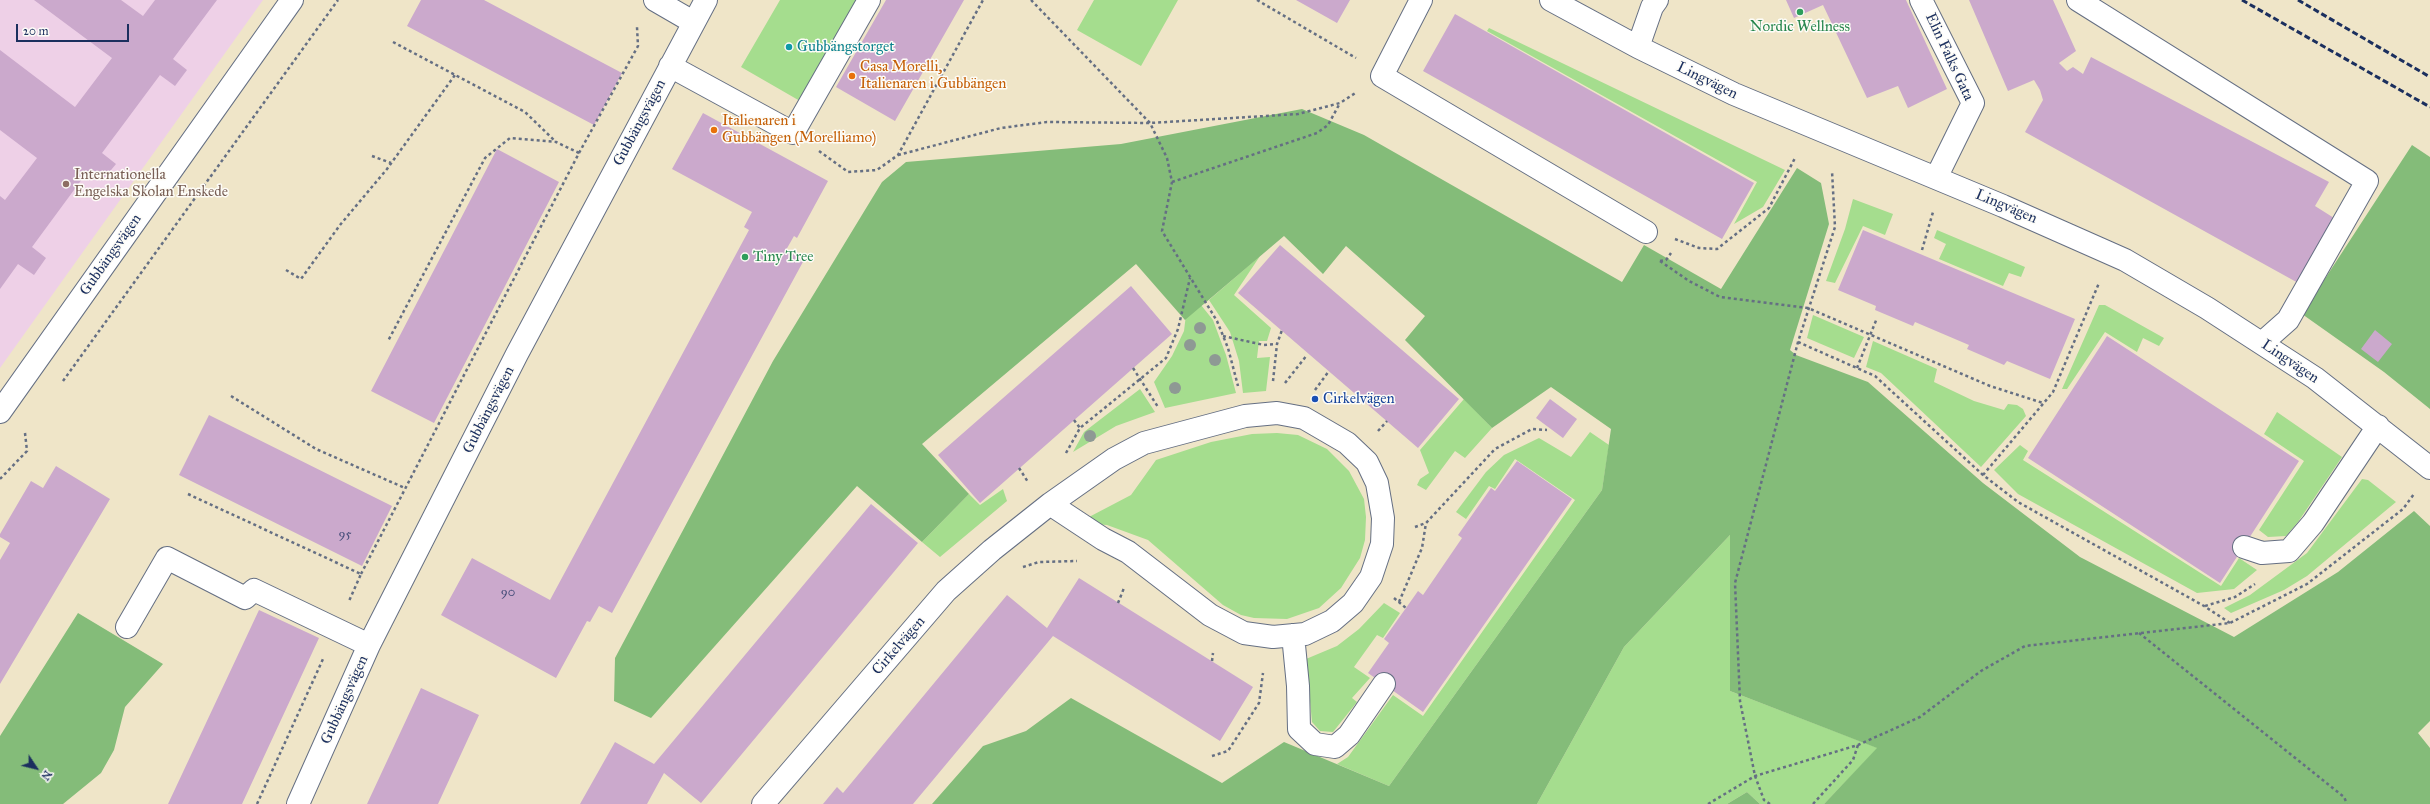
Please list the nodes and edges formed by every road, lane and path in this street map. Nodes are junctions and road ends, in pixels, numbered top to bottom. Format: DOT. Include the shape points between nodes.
graph roads {
  1 [pos="292,0"];
  2 [pos="338,0"];
  3 [pos="655,0"];
  4 [pos="706,0"];
  5 [pos="869,0"];
  6 [pos="983,0"];
  7 [pos="1031,0"];
  8 [pos="1257,0"];
  9 [pos="1421,0"];
  10 [pos="1551,0"];
  11 [pos="1657,0"];
  12 [pos="1921,0"];
  13 [pos="2078,0"];
  14 [pos="693,22"];
  15 [pos="637,24"];
  16 [pos="393,42"];
  17 [pos="1638,47"];
  18 [pos="670,66"];
  19 [pos="455,74"];
  20 [pos="1382,76"];
  21 [pos="1340,103"];
  22 [pos="1150,123"];
  23 [pos="793,133"];
  24 [pos="556,142"];
  25 [pos="579,153"];
  26 [pos="898,155"];
  27 [pos="372,156"];
  28 [pos="1795,158"];
  29 [pos="391,163"];
  30 [pos="1832,170"];
  31 [pos="1936,178"];
  32 [pos="1172,182"];
  33 [pos="1933,212"];
  34 [pos="1646,232"];
  35 [pos="1669,236"];
  36 [pos="1922,250"];
  37 [pos="1660,261"];
  38 [pos="286,270"];
  39 [pos="1190,278"];
  40 [pos="2098,283"];
  41 [pos="1808,308"];
  42 [pos="1877,318"];
  43 [pos="1282,330"];
  44 [pos="1870,335"];
  45 [pos="1223,336"];
  46 [pos="388,341"];
  47 [pos="1798,342"];
  48 [pos="2262,343"];
  49 [pos="1277,344"];
  50 [pos="1307,356"];
  51 [pos="1133,368"];
  52 [pos="1857,368"];
  53 [pos="1329,371"];
  54 [pos="1142,378"];
  55 [pos="1284,384"];
  56 [pos="60,385"];
  57 [pos="1272,388"];
  58 [pos="1312,394"];
  59 [pos="231,396"];
  60 [pos="2042,403"];
  61 [pos="1159,409"];
  62 [pos="0,412"];
  63 [pos="1245,416"];
  64 [pos="1074,420"];
  65 [pos="2378,426"];
  66 [pos="1080,428"];
  67 [pos="28,429"];
  68 [pos="1547,430"];
  69 [pos="1062,460"];
  70 [pos="1019,468"];
  71 [pos="2430,468"];
  72 [pos="1983,475"];
  73 [pos="0,479"];
  74 [pos="1030,485"];
  75 [pos="405,488"];
  76 [pos="2419,489"];
  77 [pos="1050,504"];
  78 [pos="1426,523"];
  79 [pos="1408,530"];
  80 [pos="2244,546"];
  81 [pos="2280,552"];
  82 [pos="1083,562"];
  83 [pos="1016,569"];
  84 [pos="361,574"];
  85 [pos="1127,581"];
  86 [pos="1395,599"];
  87 [pos="1399,602"];
  88 [pos="1118,603"];
  89 [pos="2204,606"];
  90 [pos="1406,608"];
  91 [pos="2230,623"];
  92 [pos="127,627"];
  93 [pos="2138,633"];
  94 [pos="369,645"];
  95 [pos="1294,645"];
  96 [pos="1384,684"];
  97 [pos="1858,745"];
  98 [pos="1212,756"];
  99 [pos="1755,776"];
  100 [pos="298,804"];
  101 [pos="763,804"];
  102 [pos="1708,804"];
  103 [pos="1770,804"];
  104 [pos="1813,804"];
  105 [pos="2347,804"];
  1 -- 62 [label="street, Gubbängsvägen"];
  2 -- 56 [label="path"];
  3 -- 14 [label="street"];
  4 -- 14 [label="street, Gubbängsvägen"];
  5 -- 23 [label="street"];
  6 -- 26 [label="path"];
  7 -- 22 [label="path"];
  8 -- 20 [label="path" via="1348,52"];
  9 -- 20 [label="street"];
  10 -- 17 [label="street, Lingvägen"];
  11 -- 17 [label="street" via="1652,7"];
  12 -- 31 [label="street, Elin Falks Gata" via="1973,103"];
  13 -- 48 [label="street" via="2367,181 2288,320"];
  14 -- 18 [label="street, Gubbängsvägen"];
  15 -- 25 [label="path" via="638,46"];
  16 -- 19 [label="path"];
  17 -- 31 [label="street, Lingvägen" via="1734,94"];
  18 -- 23 [label="street"];
  18 -- 94 [label="street, Gubbängsvägen" via="517,354"];
  19 -- 24 [label="path" via="525,112"];
  19 -- 29 [label="path"];
  20 -- 21 [label="path"];
  20 -- 34 [label="street"];
  21 -- 22 [label="path" via="1298,114"];
  21 -- 32 [label="path" via="1328,125 1317,133"];
  22 -- 26 [label="path" via="1047,122 1001,128"];
  22 -- 32 [label="path" via="1167,158"];
  23 -- 26 [label="path" via="848,172 877,170"];
  24 -- 25 [label="path"];
  24 -- 46 [label="path" via="510,138 485,158"];
  25 -- 75 [label="path"];
  27 -- 29 [label="path"];
  28 -- 35 [label="path" via="1769,208 1717,249 1699,248"];
  29 -- 38 [label="path" via="340,225 301,279"];
  30 -- 41 [label="path" via="1835,227"];
  31 -- 48 [label="street, Lingvägen" via="2125,260"];
  32 -- 39 [label="path" via="1162,231"];
  33 -- 36 [label="path"];
  37 -- 41 [label="path" via="1689,281 1720,297"];
  39 -- 45 [label="path" via="1217,321"];
  39 -- 54 [label="path" via="1178,329 1166,358"];
  40 -- 60 [label="path" via="2053,392"];
  41 -- 44 [label="path"];
  41 -- 47 [label="path"];
  42 -- 44 [label="path"];
  43 -- 49 [label="path"];
  44 -- 52 [label="path"];
  44 -- 60 [label="path" via="1990,386"];
  45 -- 49 [label="path" via="1264,345"];
  45 -- 63 [label="path"];
  47 -- 52 [label="path"];
  47 -- 99 [label="path" via="1735,583 1740,701"];
  48 -- 65 [label="street, Lingvägen" via="2315,378"];
  49 -- 57 [label="path"];
  50 -- 55 [label="path"];
  51 -- 54 [label="path"];
  52 -- 72 [label="path" via="1875,376"];
  53 -- 58 [label="path"];
  54 -- 61 [label="path"];
  54 -- 66 [label="path"];
  59 -- 75 [label="path" via="316,449"];
  60 -- 72 [label="path"];
  63 -- 77 [label="street, Cirkelvägen" via="1144,443 1114,459"];
  63 -- 95 [label="street, Cirkelvägen" via="1277,413 1304,418 1320,426 1347,443 1367,462 1377,483 1383,518 1382,544 1371,577 1353,603 1332,621 1305,634"];
  64 -- 66 [label="path"];
  65 -- 71 [label="street, Lingvägen"];
  65 -- 81 [label="street" via="2313,523 2289,551"];
  66 -- 69 [label="path"];
  67 -- 73 [label="path" via="24,435 27,451"];
  68 -- 78 [label="path" via="1532,429 1495,449"];
  70 -- 74 [label="path"];
  72 -- 89 [label="path" via="2018,502"];
  75 -- 84 [label="path"];
  76 -- 91 [label="path" via="2403,509 2307,584"];
  77 -- 95 [label="street, Cirkelvägen" via="1103,539 1128,552 1217,618 1244,633 1273,637"];
  77 -- 101 [label="street, Cirkelvägen" via="946,591"];
  78 -- 79 [label="path"];
  78 -- 87 [label="path" via="1422,548"];
  80 -- 81 [label="street" via="2262,553"];
  81 -- 89 [label="path" via="2260,581 2235,597"];
  82 -- 83 [label="path" via="1039,562"];
  85 -- 88 [label="path"];
  86 -- 87 [label="path"];
  87 -- 90 [label="path"];
  89 -- 91 [label="path"];
  91 -- 93 [label="path"];
  92 -- 94 [label="street" via="167,558 245,598 254,590"];
  93 -- 97 [label="path" via="2025,646 1981,671 1920,717"];
  93 -- 105 [label="path" via="2344,797"];
  94 -- 100 [label="street, Gubbängsvägen"];
  95 -- 96 [label="street" via="1299,729 1316,744 1335,748 1349,735"];
  95 -- 98 [label="path" via="1266,657 1259,703 1228,751"];
  97 -- 99 [label="path"];
  97 -- 104 [label="path" via="1853,760"];
  99 -- 102 [label="path"];
  99 -- 103 [label="path" via="1764,800"];
}
